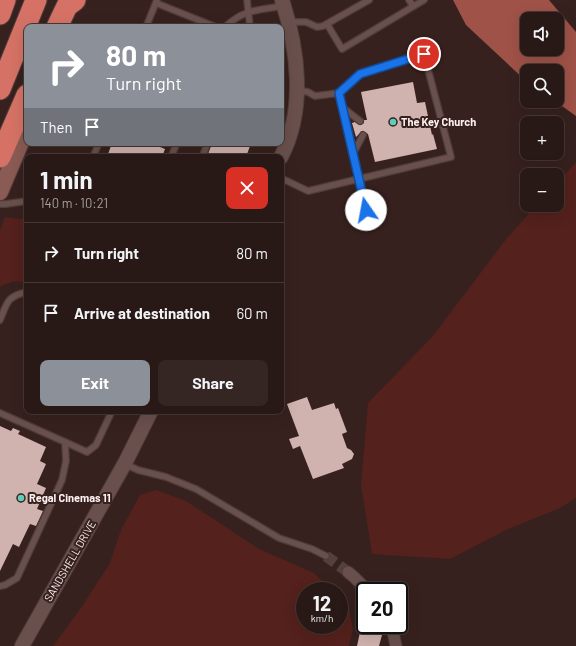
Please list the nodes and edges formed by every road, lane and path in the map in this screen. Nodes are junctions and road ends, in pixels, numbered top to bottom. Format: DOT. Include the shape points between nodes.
graph roads {
  1 [pos="5,0"];
  2 [pos="36,0"];
  3 [pos="75,0"];
  4 [pos="80,0"];
  5 [pos="247,0"];
  6 [pos="369,0"];
  7 [pos="409,0"];
  8 [pos="424,0"];
  9 [pos="156,1"];
  10 [pos="283,3"];
  11 [pos="413,6"];
  12 [pos="248,11"];
  13 [pos="0,14"];
  14 [pos="289,22"];
  15 [pos="26,24"];
  16 [pos="58,24"];
  17 [pos="69,24"];
  18 [pos="147,24"];
  19 [pos="209,24"];
  20 [pos="228,24"];
  21 [pos="250,24"];
  22 [pos="327,24"];
  23 [pos="24,30"];
  24 [pos="0,89"];
  25 [pos="297,90"];
  26 [pos="339,93"];
  27 [pos="24,102"];
  28 [pos="342,107"];
  29 [pos="360,121"];
  30 [pos="24,135"];
  31 [pos="363,136"];
  32 [pos="282,154"];
  33 [pos="353,154"];
  34 [pos="0,157"];
  35 [pos="284,179"];
  36 [pos="358,179"];
  37 [pos="0,192"];
  38 [pos="24,201"];
  39 [pos="0,204"];
  40 [pos="366,210"];
  41 [pos="24,293"];
  42 [pos="0,320"];
  43 [pos="0,413"];
  44 [pos="111,414"];
  45 [pos="150,414"];
  46 [pos="65,442"];
  47 [pos="125,463"];
  48 [pos="326,556"];
  49 [pos="348,572"];
  50 [pos="360,582"];
  51 [pos="0,586"];
  52 [pos="393,634"];
  53 [pos="22,646"];
  54 [pos="396,646"];
  1 -- 13 [label="highway"];
  2 -- 15 [label="highway"];
  3 -- 16 [label="highway" via="67,6"];
  4 -- 17 [label="main road"];
  5 -- 12 [label="lane"];
  6 -- 22 [label="lane"];
  7 -- 11 [label="lane"];
  8 -- 11 [label="lane"];
  9 -- 18 [label="lane"];
  9 -- 19 [label="lane"];
  10 -- 12 [label="lane"];
  10 -- 14 [label="street"];
  11 -- 22 [label="lane" via="342,49"];
  12 -- 20 [label="lane"];
  12 -- 21 [label="lane"];
  14 -- 22 [label="lane" via="306,22 317,27"];
  14 -- 25 [label="street" via="296,63"];
  23 -- 24 [label="highway"];
  25 -- 26 [label="lane" via="315,96"];
  25 -- 32 [label="street" via="297,102"];
  26 -- 28 [label="lane"];
  26 -- 36 [label="lane" via="360,74 424,54 451,157"];
  27 -- 34 [label="highway"];
  28 -- 29 [label="lane"];
  28 -- 33 [label="lane"];
  30 -- 37 [label="main road"];
  31 -- 33 [label="lane"];
  33 -- 36 [label="lane"];
  35 -- 36 [label="lane" via="308,191"];
  36 -- 40 [label="lane"];
  38 -- 39 [label="lane"];
  41 -- 42 [label="lane" via="16,294 8,302"];
  43 -- 46 [label="lane"];
  44 -- 46 [label="lane" via="96,445 87,452"];
  45 -- 47 [label="street, SANDSHELL DRIVE"];
  46 -- 51 [label="lane" via="66,461 62,480 17,578"];
  47 -- 48 [label="lane" via="138,470 196,489 279,538"];
  47 -- 53 [label="street, SANDSHELL DRIVE"];
  49 -- 50 [label="street"];
  52 -- 54 [label="street"];
}
